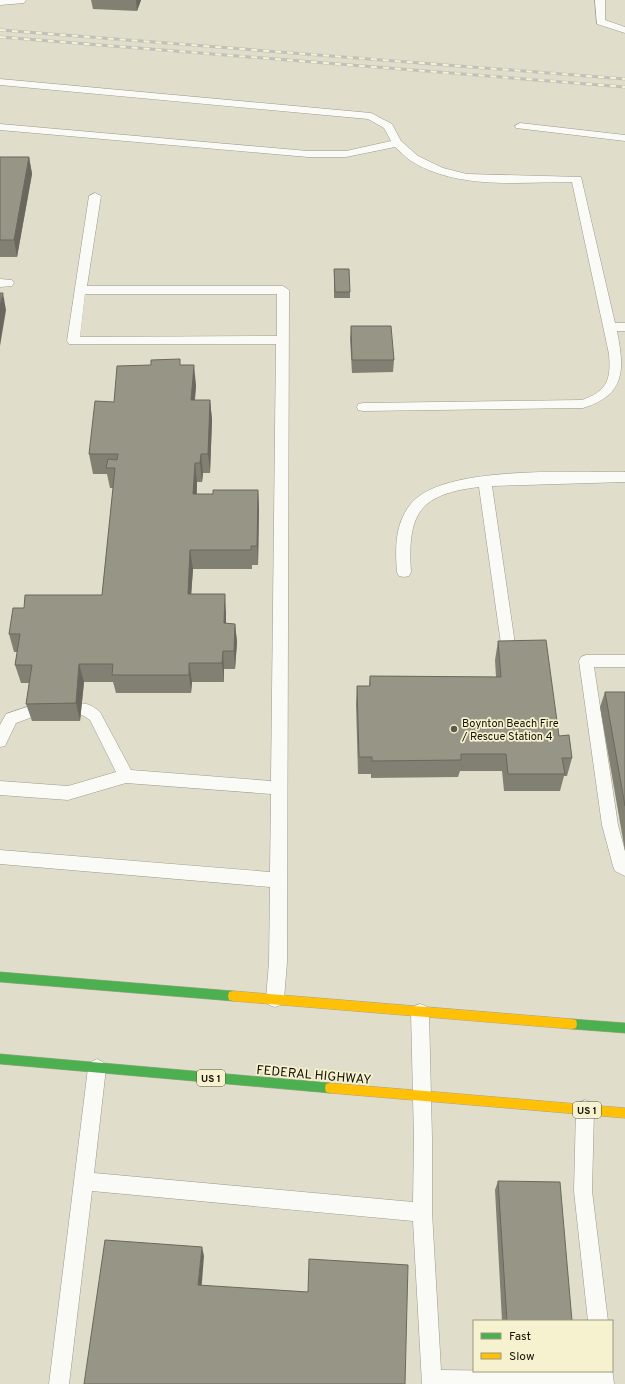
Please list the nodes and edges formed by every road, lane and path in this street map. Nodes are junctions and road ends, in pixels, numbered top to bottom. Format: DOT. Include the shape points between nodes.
graph roads {
  1 [pos="19,0"];
  2 [pos="600,0"];
  3 [pos="0,1"];
  4 [pos="625,30"];
  5 [pos="0,82"];
  6 [pos="520,126"];
  7 [pos="0,128"];
  8 [pos="625,138"];
  9 [pos="397,143"];
  10 [pos="95,196"];
  11 [pos="80,290"];
  12 [pos="610,327"];
  13 [pos="625,327"];
  14 [pos="283,340"];
  15 [pos="363,407"];
  16 [pos="625,477"];
  17 [pos="485,482"];
  18 [pos="404,572"];
  19 [pos="509,651"];
  20 [pos="625,661"];
  21 [pos="81,709"];
  22 [pos="33,711"];
  23 [pos="0,741"];
  24 [pos="126,776"];
  25 [pos="0,788"];
  26 [pos="279,788"];
  27 [pos="0,857"];
  28 [pos="625,869"];
  29 [pos="280,880"];
  30 [pos="0,977"];
  31 [pos="275,999"];
  32 [pos="420,1012"];
  33 [pos="625,1028"];
  34 [pos="0,1060"];
  35 [pos="97,1068"];
  36 [pos="422,1096"];
  37 [pos="584,1110"];
  38 [pos="625,1113"];
  39 [pos="83,1180"];
  40 [pos="422,1212"];
  41 [pos="598,1320"];
  42 [pos="604,1379"];
  43 [pos="432,1382"];
  44 [pos="59,1384"];
  1 -- 3 [label="street"];
  2 -- 4 [label="lane" via="600,22"];
  5 -- 9 [label="lane" via="371,116 388,126"];
  6 -- 8 [label="lane"];
  7 -- 9 [label="lane" via="308,154 346,154"];
  9 -- 12 [label="lane" via="414,158 439,170 467,177 577,179"];
  10 -- 11 [label="lane"];
  11 -- 14 [label="lane" via="283,290"];
  11 -- 14 [label="lane" via="73,341"];
  12 -- 13 [label="lane"];
  12 -- 15 [label="lane" via="619,378 608,396 596,402"];
  14 -- 26 [label="lane"];
  16 -- 17 [label="lane"];
  17 -- 18 [label="lane" via="436,490 421,501 411,513 405,528 402,546"];
  17 -- 19 [label="lane"];
  20 -- 28 [label="lane" via="586,661 610,825 621,866"];
  21 -- 24 [label="lane" via="95,716"];
  22 -- 23 [label="lane" via="11,718"];
  24 -- 25 [label="lane" via="68,793"];
  24 -- 26 [label="lane"];
  26 -- 29 [label="lane"];
  27 -- 29 [label="lane"];
  29 -- 31 [label="lane"];
  30 -- 31 [label="main road"];
  31 -- 32 [label="main road"];
  32 -- 33 [label="main road"];
  32 -- 36 [label="lane"];
  34 -- 35 [label="main road, FEDERAL HIGHWAY / US 1"];
  35 -- 36 [label="main road, FEDERAL HIGHWAY / US 1"];
  35 -- 39 [label="lane"];
  36 -- 37 [label="main road, FEDERAL HIGHWAY / US 1"];
  36 -- 40 [label="lane"];
  37 -- 38 [label="main road, FEDERAL HIGHWAY / US 1"];
  37 -- 41 [label="lane" via="583,1191"];
  39 -- 40 [label="lane"];
  39 -- 44 [label="lane"];
  40 -- 43 [label="lane"];
  42 -- 43 [label="lane"];
}
